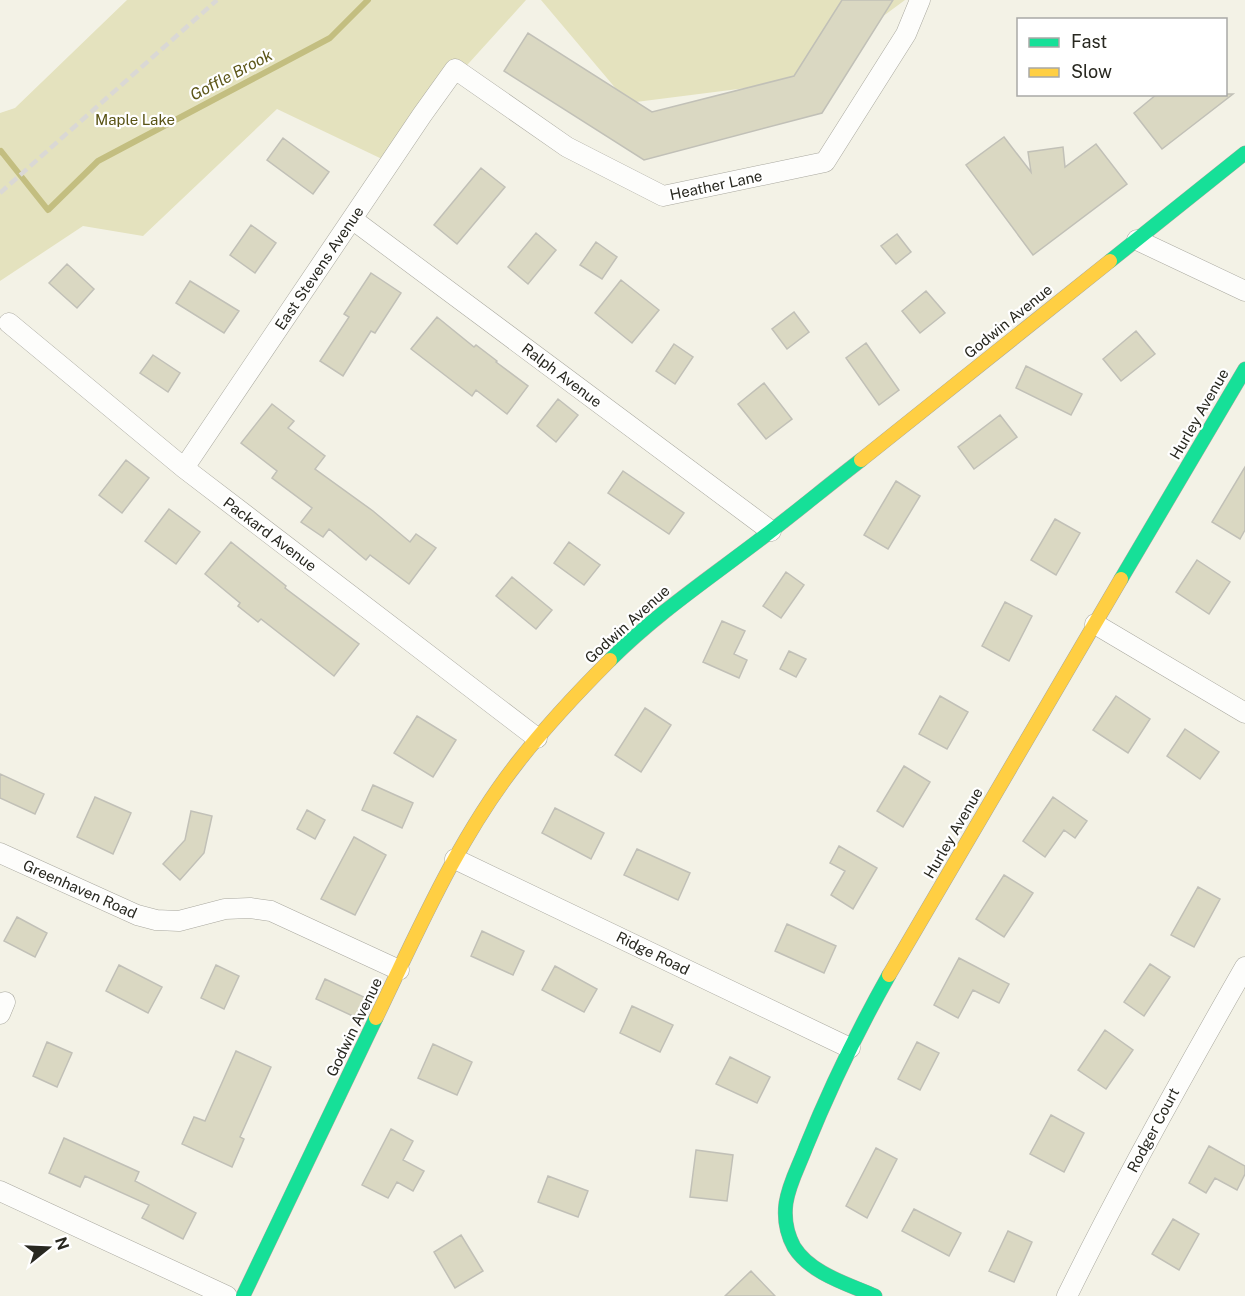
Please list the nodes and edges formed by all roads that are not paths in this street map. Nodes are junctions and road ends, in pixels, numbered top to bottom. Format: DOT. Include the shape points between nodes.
graph roads {
  1 [pos="920,0"];
  2 [pos="455,69"];
  3 [pos="1245,153"];
  4 [pos="352,219"];
  5 [pos="1137,240"];
  6 [pos="1245,291"];
  7 [pos="9,323"];
  8 [pos="1245,369"];
  9 [pos="184,468"];
  10 [pos="771,531"];
  11 [pos="1095,624"];
  12 [pos="1245,713"];
  13 [pos="537,738"];
  14 [pos="0,854"];
  15 [pos="455,859"];
  16 [pos="1245,967"];
  17 [pos="399,970"];
  18 [pos="850,1048"];
  19 [pos="0,1191"];
  20 [pos="227,1296"];
  21 [pos="243,1296"];
  22 [pos="875,1296"];
  23 [pos="1067,1296"];
  1 -- 2 [label="street, Heather Lane" via="906,34 825,162 663,196 567,147"];
  2 -- 4 [label="street, East Stevens Avenue"];
  3 -- 5 [label="main road, Godwin Avenue"];
  4 -- 9 [label="street, East Stevens Avenue"];
  4 -- 10 [label="street, Ralph Avenue"];
  5 -- 6 [label="street"];
  5 -- 10 [label="main road, Godwin Avenue"];
  7 -- 9 [label="street, Packard Avenue"];
  8 -- 11 [label="main road, Hurley Avenue"];
  9 -- 13 [label="street, Packard Avenue"];
  10 -- 13 [label="main road, Godwin Avenue" via="626,644"];
  11 -- 12 [label="street"];
  11 -- 18 [label="main road, Hurley Avenue"];
  13 -- 15 [label="main road, Godwin Avenue" via="484,810"];
  14 -- 17 [label="street, Greenhaven Road" via="156,920 179,921 225,909 271,911"];
  15 -- 17 [label="main road, Godwin Avenue"];
  15 -- 18 [label="street, Ridge Road"];
  16 -- 23 [label="street, Rodger Court" via="1162,1111"];
  17 -- 21 [label="main road, Godwin Avenue"];
  18 -- 22 [label="main road, Hurley Avenue" via="787,1197 785,1215 788,1233 807,1263"];
  19 -- 20 [label="street"];
}
